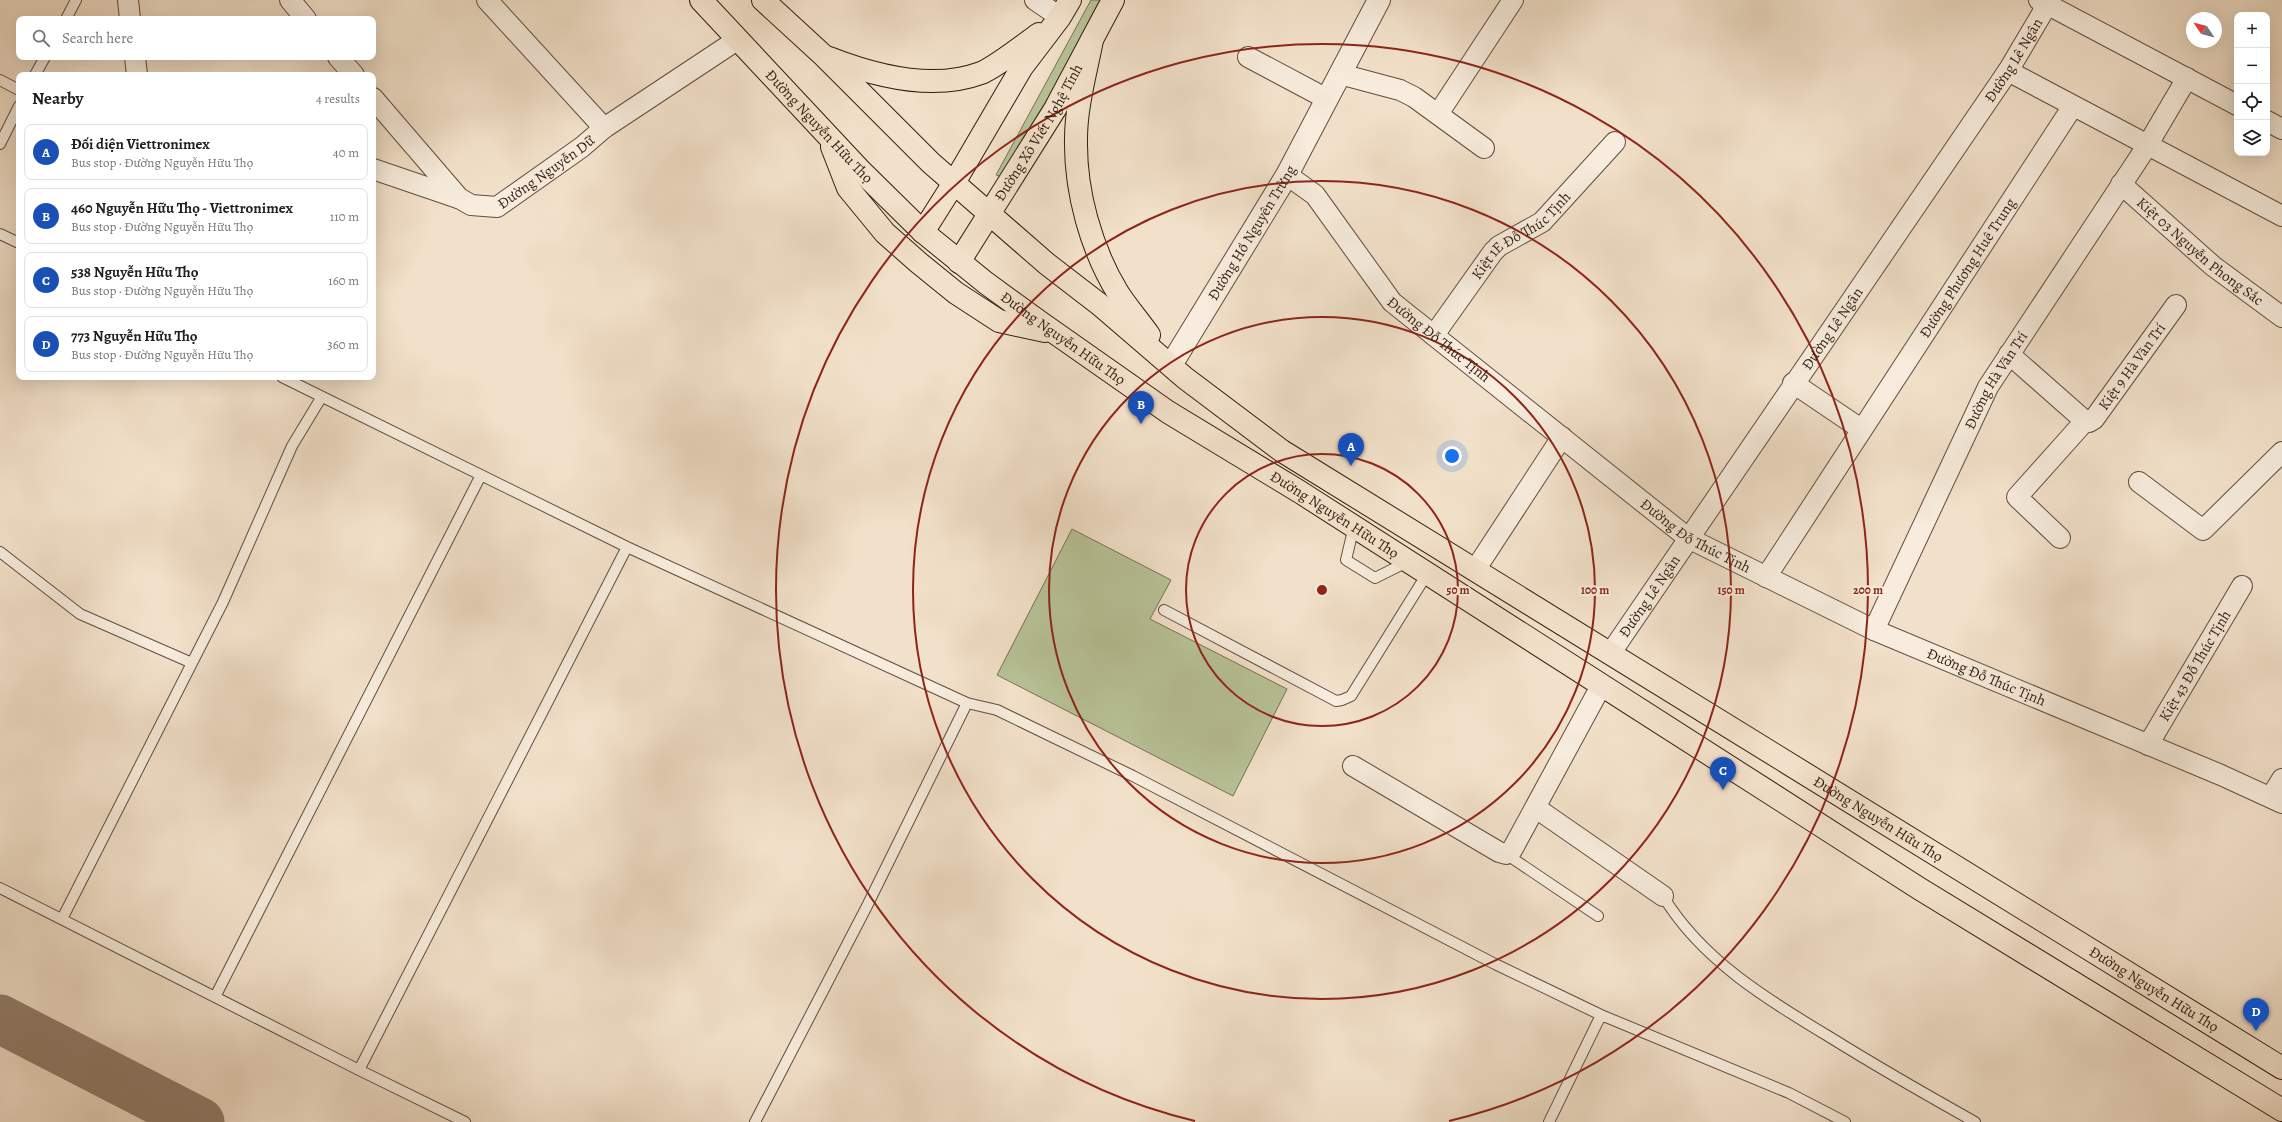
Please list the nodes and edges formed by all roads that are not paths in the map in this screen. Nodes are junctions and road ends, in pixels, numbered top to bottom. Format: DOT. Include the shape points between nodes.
graph roads {
  1 [pos="76,0"];
  2 [pos="128,0"];
  3 [pos="290,0"];
  4 [pos="487,0"];
  5 [pos="701,0"];
  6 [pos="763,0"];
  7 [pos="1035,0"];
  8 [pos="1113,0"];
  9 [pos="1379,0"];
  10 [pos="1513,0"];
  11 [pos="2045,1"];
  12 [pos="1065,8"];
  13 [pos="68,16"];
  14 [pos="130,16"];
  15 [pos="303,16"];
  16 [pos="737,40"];
  17 [pos="1092,40"];
  18 [pos="824,56"];
  19 [pos="1248,57"];
  20 [pos="43,60"];
  21 [pos="135,60"];
  22 [pos="341,60"];
  23 [pos="2008,71"];
  24 [pos="37,72"];
  25 [pos="137,72"];
  26 [pos="351,72"];
  27 [pos="1340,74"];
  28 [pos="2187,78"];
  29 [pos="0,80"];
  30 [pos="16,88"];
  31 [pos="1327,99"];
  32 [pos="376,101"];
  33 [pos="2234,103"];
  34 [pos="2073,106"];
  35 [pos="16,112"];
  36 [pos="1438,114"];
  37 [pos="2270,123"];
  38 [pos="604,128"];
  39 [pos="2282,129"];
  40 [pos="828,137"];
  41 [pos="1616,142"];
  42 [pos="0,144"];
  43 [pos="2147,146"];
  44 [pos="1484,148"];
  45 [pos="376,170"];
  46 [pos="1287,175"];
  47 [pos="954,183"];
  48 [pos="2121,184"];
  49 [pos="459,198"];
  50 [pos="989,213"];
  51 [pos="2282,216"];
  52 [pos="923,232"];
  53 [pos="0,234"];
  54 [pos="16,242"];
  55 [pos="959,262"];
  56 [pos="2176,305"];
  57 [pos="2282,317"];
  58 [pos="1054,332"];
  59 [pos="1434,335"];
  60 [pos="2009,354"];
  61 [pos="1171,364"];
  62 [pos="288,380"];
  63 [pos="1793,383"];
  64 [pos="321,398"];
  65 [pos="2085,421"];
  66 [pos="1861,429"];
  67 [pos="1562,437"];
  68 [pos="2282,452"];
  69 [pos="481,475"];
  70 [pos="2139,482"];
  71 [pos="1354,526"];
  72 [pos="1688,538"];
  73 [pos="2060,538"];
  74 [pos="627,547"];
  75 [pos="0,552"];
  76 [pos="1407,562"];
  77 [pos="1475,570"];
  78 [pos="1427,574"];
  79 [pos="1766,577"];
  80 [pos="2242,586"];
  81 [pos="1164,610"];
  82 [pos="1874,630"];
  83 [pos="1610,654"];
  84 [pos="192,663"];
  85 [pos="1601,686"];
  86 [pos="967,703"];
  87 [pos="2148,745"];
  88 [pos="1353,766"];
  89 [pos="2282,779"];
  90 [pos="2276,800"];
  91 [pos="1536,808"];
  92 [pos="1506,854"];
  93 [pos="0,888"];
  94 [pos="1663,896"];
  95 [pos="1598,916"];
  96 [pos="62,919"];
  97 [pos="215,997"];
  98 [pos="1601,1015"];
  99 [pos="2282,1068"];
  100 [pos="359,1070"];
  101 [pos="2282,1110"];
  102 [pos="465,1122"];
  103 [pos="755,1122"];
  104 [pos="1548,1122"];
  105 [pos="1845,1122"];
  106 [pos="1975,1122"];
  1 -- 13 [label="lane"];
  2 -- 14 [label="street"];
  3 -- 15 [label="street"];
  4 -- 38 [label="street"];
  5 -- 16 [label="main road, Đường Nguyễn Hữu Thọ"];
  6 -- 18 [label="main road, Đường Nguyễn Hữu Thọ"];
  7 -- 12 [label="street"];
  8 -- 17 [label="main road, Đường Xô Viết Nghệ Tĩnh"];
  9 -- 27 [label="street, Đường Hồ Nguyên Trừng"];
  10 -- 36 [label="street"];
  11 -- 23 [label="street, Đường Lê Ngân"];
  11 -- 28 [label="street"];
  12 -- 18 [label="main road" via="1031,40 982,72 960,80 902,78 872,73"];
  12 -- 47 [label="main road" via="1022,67"];
  16 -- 38 [label="street, Đường Nguyễn Dữ"];
  16 -- 40 [label="main road, Đường Nguyễn Hữu Thọ"];
  17 -- 50 [label="main road, Đường Xô Viết Nghệ Tĩnh" via="1055,109"];
  17 -- 61 [label="main road" via="1076,139 1080,184 1091,232 1101,260 1119,293"];
  18 -- 47 [label="main road, Đường Nguyễn Hữu Thọ"];
  19 -- 31 [label="street"];
  20 -- 24 [label="lane"];
  21 -- 25 [label="street"];
  22 -- 26 [label="street"];
  23 -- 34 [label="street"];
  23 -- 63 [label="street, Đường Lê Ngân"];
  27 -- 31 [label="street, Đường Hồ Nguyên Trừng"];
  27 -- 36 [label="street" via="1400,90"];
  28 -- 33 [label="street"];
  28 -- 43 [label="street, Đường Hà Văn Trí"];
  29 -- 30 [label="lane"];
  31 -- 46 [label="street, Đường Hồ Nguyên Trừng"];
  32 -- 49 [label="street, Đường Nguyễn Dữ"];
  34 -- 43 [label="street"];
  34 -- 66 [label="street, Đường Phương Huê Trung"];
  35 -- 42 [label="lane"];
  36 -- 44 [label="street"];
  37 -- 39 [label="street"];
  38 -- 49 [label="street, Đường Nguyễn Dữ" via="582,147 497,207 471,205"];
  40 -- 52 [label="main road, Đường Nguyễn Hữu Thọ"];
  40 -- 58 [label="main road" via="848,188 885,232 919,264 956,293 999,321"];
  41 -- 59 [label="street, Kiệt 1E Đỗ Thúc Tịnh" via="1542,222 1493,252"];
  43 -- 48 [label="street, Đường Hà Văn Trí"];
  43 -- 51 [label="street"];
  45 -- 49 [label="street"];
  46 -- 59 [label="street, Đường Đỗ Thúc Tịnh" via="1315,195 1392,302"];
  46 -- 61 [label="street, Đường Hồ Nguyên Trừng"];
  47 -- 50 [label="main road, Đường Nguyễn Hữu Thọ"];
  47 -- 52 [label="main road"];
  48 -- 57 [label="street, Kiệt 03 Nguyễn Phong Sắc" via="2213,266"];
  48 -- 60 [label="street, Đường Hà Văn Trí"];
  50 -- 55 [label="main road, Đường Xô Viết Nghệ Tĩnh"];
  50 -- 61 [label="main road, Đường Nguyễn Hữu Thọ"];
  52 -- 55 [label="main road, Đường Nguyễn Hữu Thọ"];
  53 -- 54 [label="lane"];
  55 -- 58 [label="main road, Đường Nguyễn Hữu Thọ"];
  56 -- 65 [label="street, Kiệt 9 Hà Văn Trí" via="2094,419"];
  58 -- 71 [label="main road, Đường Nguyễn Hữu Thọ" via="1168,412"];
  59 -- 67 [label="street, Đường Đỗ Thúc Tịnh"];
  60 -- 65 [label="street, Kiệt 9 Hà Văn Trí"];
  60 -- 82 [label="street, Đường Hà Văn Trí" via="1988,387"];
  61 -- 77 [label="main road, Đường Nguyễn Hữu Thọ" via="1282,451"];
  62 -- 64 [label="lane"];
  63 -- 66 [label="street"];
  63 -- 72 [label="street, Đường Lê Ngân"];
  64 -- 69 [label="lane"];
  64 -- 84 [label="lane" via="292,446 223,602"];
  65 -- 73 [label="street, Kiệt 9 Hà Văn Trí" via="2018,497"];
  66 -- 79 [label="street, Đường Phương Huê Trung"];
  67 -- 72 [label="street, Đường Đỗ Thúc Tịnh"];
  67 -- 77 [label="street"];
  68 -- 70 [label="street" via="2203,530"];
  69 -- 74 [label="lane"];
  69 -- 97 [label="lane"];
  71 -- 76 [label="main road, Đường Nguyễn Hữu Thọ"];
  71 -- 76 [label="lane" via="1346,560 1375,578"];
  72 -- 79 [label="street, Đường Đỗ Thúc Tịnh"];
  72 -- 83 [label="street, Đường Lê Ngân"];
  74 -- 86 [label="lane"];
  74 -- 100 [label="lane"];
  75 -- 84 [label="lane" via="80,614"];
  76 -- 78 [label="main road, Đường Nguyễn Hữu Thọ"];
  77 -- 83 [label="main road, Đường Nguyễn Hữu Thọ"];
  78 -- 81 [label="lane" via="1351,696 1336,701"];
  78 -- 85 [label="main road, Đường Nguyễn Hữu Thọ"];
  79 -- 82 [label="street, Đường Đỗ Thúc Tịnh"];
  80 -- 87 [label="street, Kiệt 43 Đỗ Thúc Tịnh"];
  82 -- 87 [label="street, Đường Đỗ Thúc Tịnh"];
  83 -- 99 [label="main road, Đường Nguyễn Hữu Thọ"];
  84 -- 96 [label="lane"];
  85 -- 91 [label="street"];
  85 -- 101 [label="main road, Đường Nguyễn Hữu Thọ" via="1920,889"];
  86 -- 98 [label="lane" via="997,710 1126,773 1495,964"];
  86 -- 103 [label="lane" via="867,906"];
  87 -- 90 [label="street, Đường Đỗ Thúc Tịnh"];
  88 -- 92 [label="street"];
  89 -- 90 [label="street"];
  91 -- 92 [label="street" via="1512,850"];
  91 -- 94 [label="street"];
  92 -- 95 [label="lane"];
  93 -- 96 [label="lane"];
  94 -- 106 [label="lane" via="1688,933 1760,996"];
  96 -- 97 [label="lane"];
  97 -- 100 [label="lane"];
  98 -- 104 [label="lane"];
  98 -- 105 [label="lane" via="1789,1093"];
  100 -- 102 [label="lane"];
}
